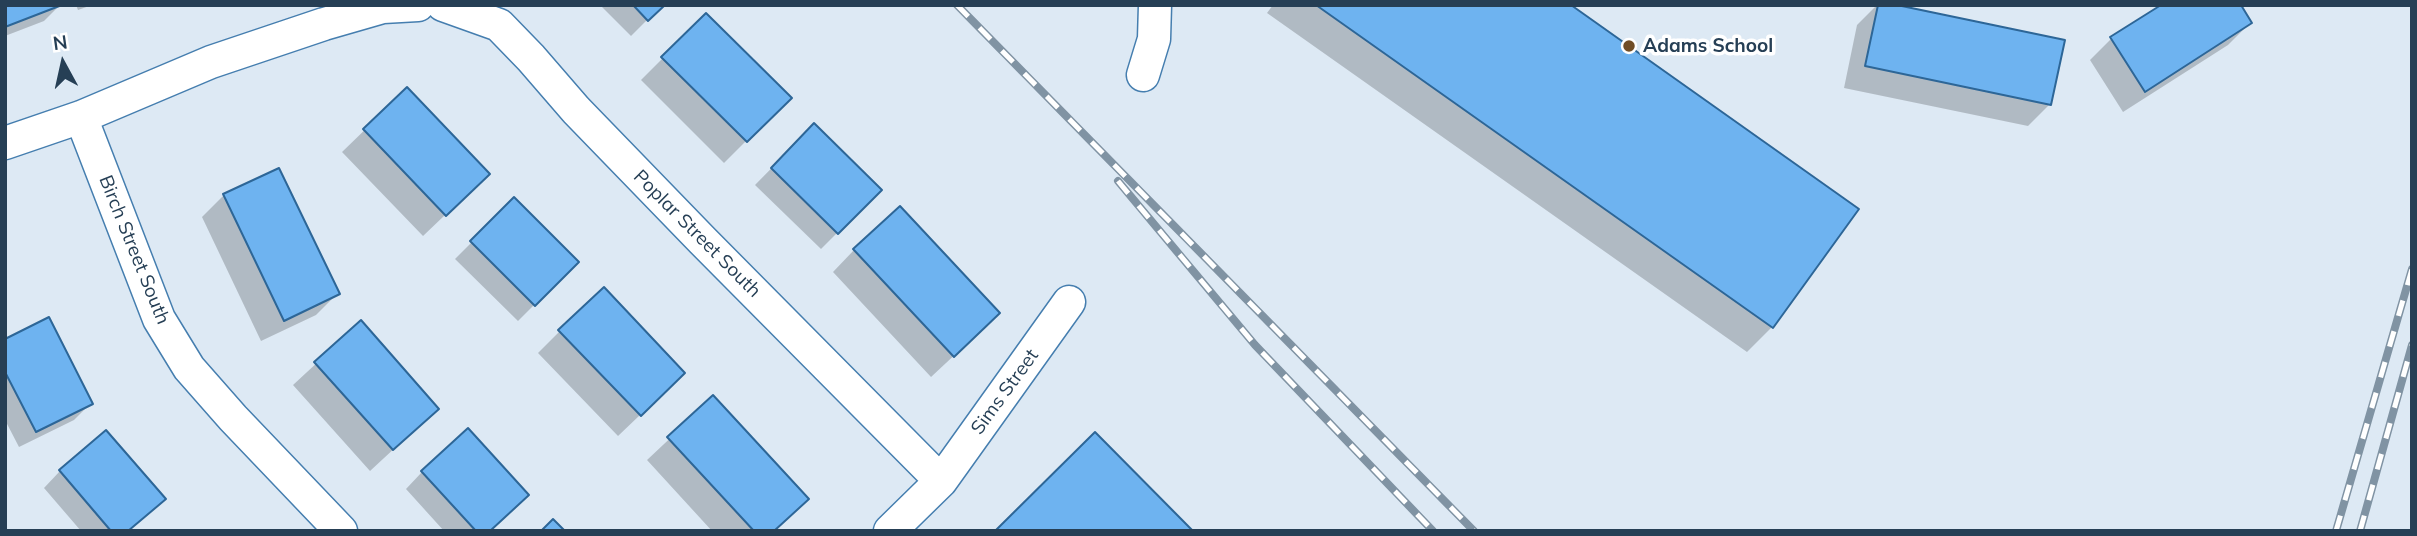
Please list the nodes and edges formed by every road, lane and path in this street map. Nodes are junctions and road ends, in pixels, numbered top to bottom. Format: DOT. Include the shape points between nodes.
graph roads {
  1 [pos="418,5"];
  2 [pos="443,5"];
  3 [pos="1156,5"];
  4 [pos="1143,75"];
  5 [pos="81,117"];
  6 [pos="5,143"];
  7 [pos="1069,302"];
  8 [pos="940,481"];
  9 [pos="341,531"];
  10 [pos="890,531"];
  1 -- 5 [label="street" via="383,7 324,24 211,62"];
  2 -- 8 [label="street, Poplar Street South" via="499,25 692,230"];
  3 -- 4 [label="street" via="1154,39"];
  5 -- 6 [label="street"];
  5 -- 9 [label="street, Birch Street South" via="159,319 189,368"];
  7 -- 8 [label="street, Sims Street"];
  8 -- 10 [label="street, Sims Street"];
}
